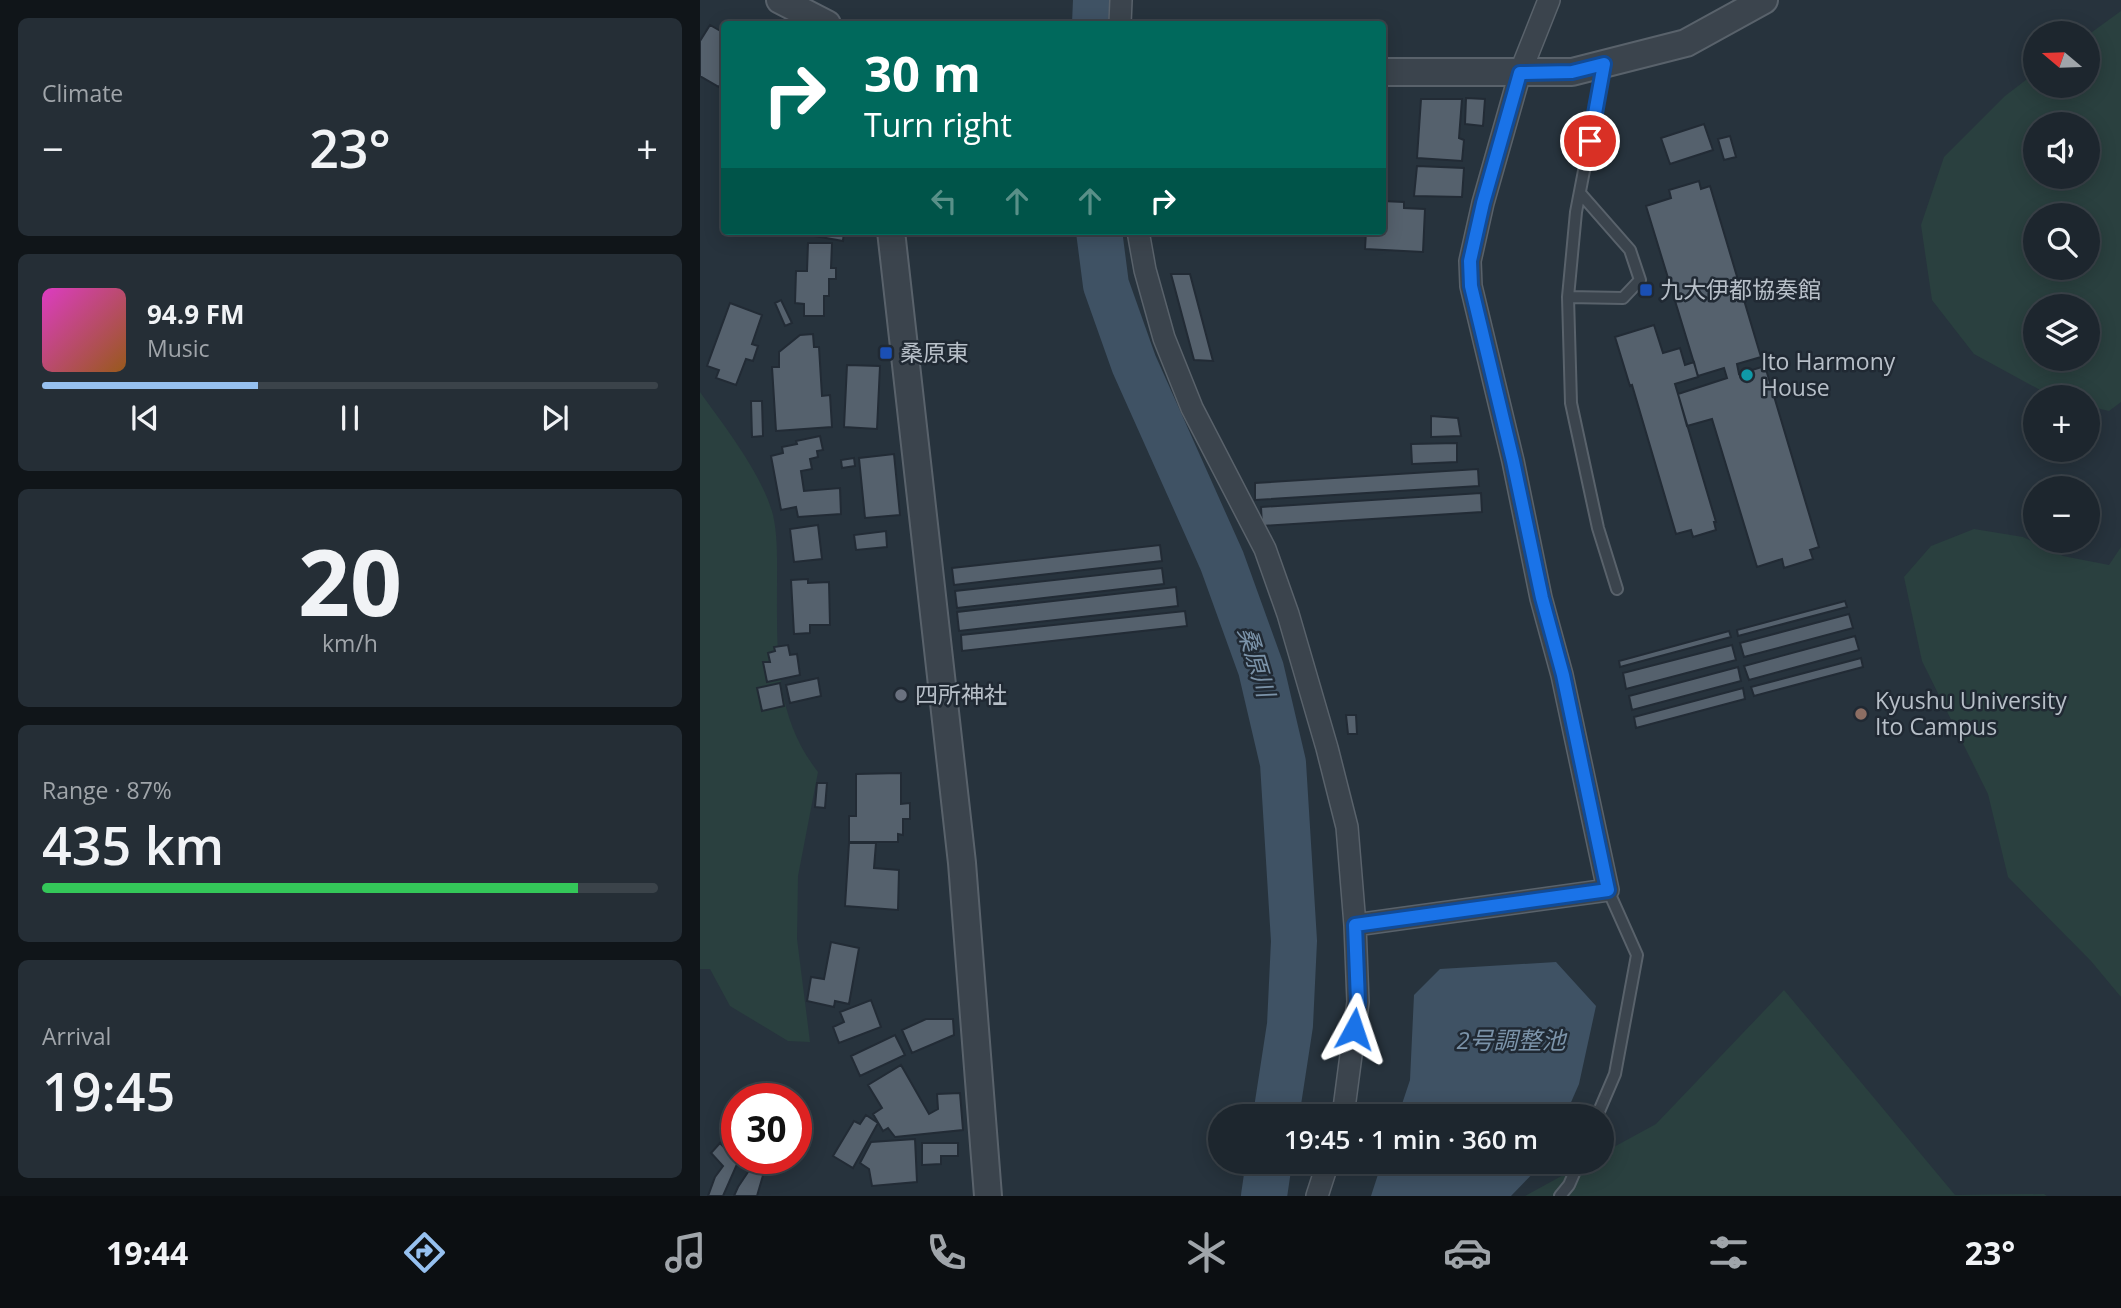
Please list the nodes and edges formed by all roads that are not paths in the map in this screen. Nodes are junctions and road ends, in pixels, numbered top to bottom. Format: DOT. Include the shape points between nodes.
graph roads {
  1 [pos="780,0"];
  2 [pos="1121,0"];
  3 [pos="1549,0"];
  4 [pos="1764,0"];
  5 [pos="821,21"];
  6 [pos="1120,21"];
  7 [pos="1604,64"];
  8 [pos="1386,72"];
  9 [pos="1520,73"];
  10 [pos="1580,193"];
  11 [pos="891,235"];
  12 [pos="1139,235"];
  13 [pos="1568,297"];
  14 [pos="1618,589"];
  15 [pos="1608,890"];
  16 [pos="1355,925"];
  17 [pos="1345,1104"];
  18 [pos="1602,1104"];
  19 [pos="1324,1174"];
  20 [pos="1574,1174"];
  21 [pos="988,1196"];
  22 [pos="1317,1196"];
  23 [pos="1560,1196"];
  1 -- 5 [label="street"];
  2 -- 6 [label="street"];
  3 -- 9 [label="street"];
  4 -- 7 [label="street" via="1686,43"];
  7 -- 9 [label="street" via="1572,72"];
  7 -- 10 [label="lane"];
  8 -- 9 [label="street"];
  9 -- 15 [label="street" via="1483,203 1470,261 1471,286 1563,675"];
  10 -- 13 [label="lane"];
  10 -- 13 [label="lane" via="1630,250 1640,280 1623,298"];
  11 -- 21 [label="street" via="962,863"];
  12 -- 16 [label="street" via="1164,338 1192,408 1265,548 1292,627 1347,827"];
  13 -- 14 [label="lane" via="1571,403 1598,528"];
  15 -- 16 [label="street"];
  15 -- 18 [label="lane" via="1637,955 1615,1074"];
  16 -- 17 [label="street" via="1358,1002"];
  19 -- 22 [label="street"];
  20 -- 23 [label="lane"];
}
